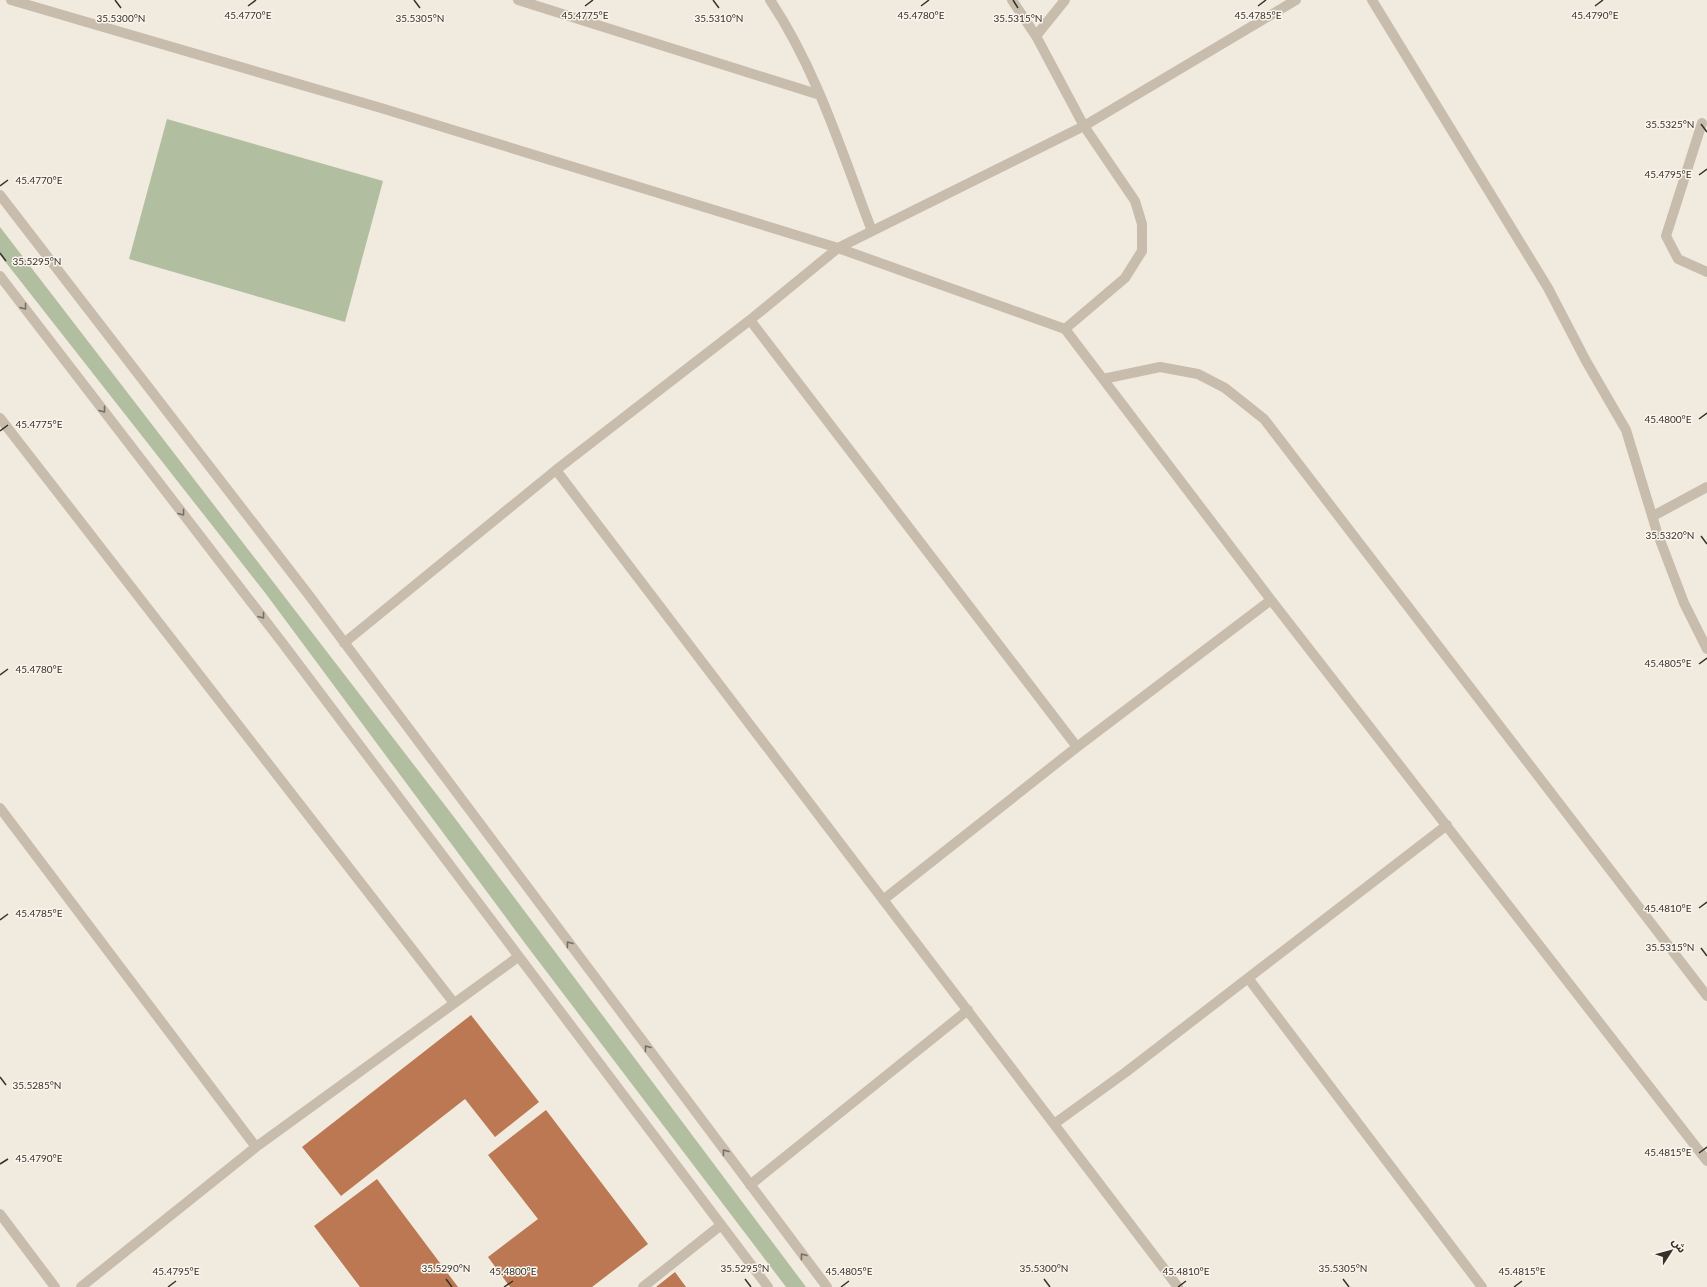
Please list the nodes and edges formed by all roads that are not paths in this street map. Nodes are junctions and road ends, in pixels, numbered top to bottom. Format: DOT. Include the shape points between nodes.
graph roads {
  1 [pos="11,0"];
  2 [pos="518,0"];
  3 [pos="770,0"];
  4 [pos="1012,0"];
  5 [pos="1065,0"];
  6 [pos="1296,0"];
  7 [pos="1372,0"];
  8 [pos="1036,36"];
  9 [pos="820,95"];
  10 [pos="1702,123"];
  11 [pos="1084,126"];
  12 [pos="0,195"];
  13 [pos="872,231"];
  14 [pos="838,248"];
  15 [pos="1707,272"];
  16 [pos="0,276"];
  17 [pos="750,320"];
  18 [pos="1065,329"];
  19 [pos="1103,379"];
  20 [pos="0,418"];
  21 [pos="556,470"];
  22 [pos="1707,487"];
  23 [pos="1652,516"];
  24 [pos="1271,600"];
  25 [pos="344,643"];
  26 [pos="1707,649"];
  27 [pos="1077,747"];
  28 [pos="0,808"];
  29 [pos="1447,825"];
  30 [pos="883,900"];
  31 [pos="518,957"];
  32 [pos="1248,978"];
  33 [pos="1707,996"];
  34 [pos="454,1003"];
  35 [pos="968,1010"];
  36 [pos="1054,1124"];
  37 [pos="256,1147"];
  38 [pos="1707,1161"];
  39 [pos="750,1185"];
  40 [pos="0,1214"];
  41 [pos="721,1225"];
  42 [pos="55,1287"];
  43 [pos="81,1287"];
  44 [pos="642,1287"];
  45 [pos="768,1287"];
  46 [pos="827,1287"];
  47 [pos="1178,1287"];
  48 [pos="1482,1287"];
  1 -- 14 [label="street" via="381,108"];
  2 -- 9 [label="street"];
  3 -- 9 [label="street" via="787,26"];
  4 -- 8 [label="street"];
  5 -- 8 [label="street"];
  6 -- 11 [label="street"];
  7 -- 23 [label="street" via="1548,288 1626,430"];
  8 -- 11 [label="street"];
  9 -- 13 [label="street"];
  10 -- 15 [label="street" via="1666,236 1678,259"];
  11 -- 13 [label="street"];
  11 -- 18 [label="street" via="1135,201 1142,224 1142,251 1125,278"];
  12 -- 25 [label="street"];
  13 -- 14 [label="street"];
  14 -- 17 [label="street"];
  14 -- 18 [label="street"];
  16 -- 31 [label="street, one-way" via="289,652"];
  17 -- 21 [label="street"];
  17 -- 27 [label="street"];
  18 -- 19 [label="street"];
  19 -- 24 [label="street"];
  19 -- 33 [label="street" via="1160,367 1198,374 1225,388 1264,419"];
  20 -- 34 [label="street"];
  21 -- 25 [label="street"];
  21 -- 30 [label="street"];
  22 -- 23 [label="street"];
  23 -- 26 [label="street" via="1684,603"];
  24 -- 27 [label="street"];
  24 -- 29 [label="street"];
  39 -- 25 [label="street, one-way"];
  27 -- 30 [label="street"];
  28 -- 37 [label="street"];
  29 -- 32 [label="street"];
  29 -- 38 [label="street"];
  30 -- 35 [label="street"];
  31 -- 34 [label="street"];
  31 -- 41 [label="street"];
  32 -- 36 [label="street"];
  32 -- 48 [label="street"];
  34 -- 37 [label="street"];
  35 -- 36 [label="street"];
  35 -- 39 [label="street"];
  36 -- 47 [label="street"];
  37 -- 43 [label="street"];
  46 -- 39 [label="street, one-way"];
  40 -- 42 [label="street"];
  41 -- 44 [label="street"];
  41 -- 45 [label="street"];
}
